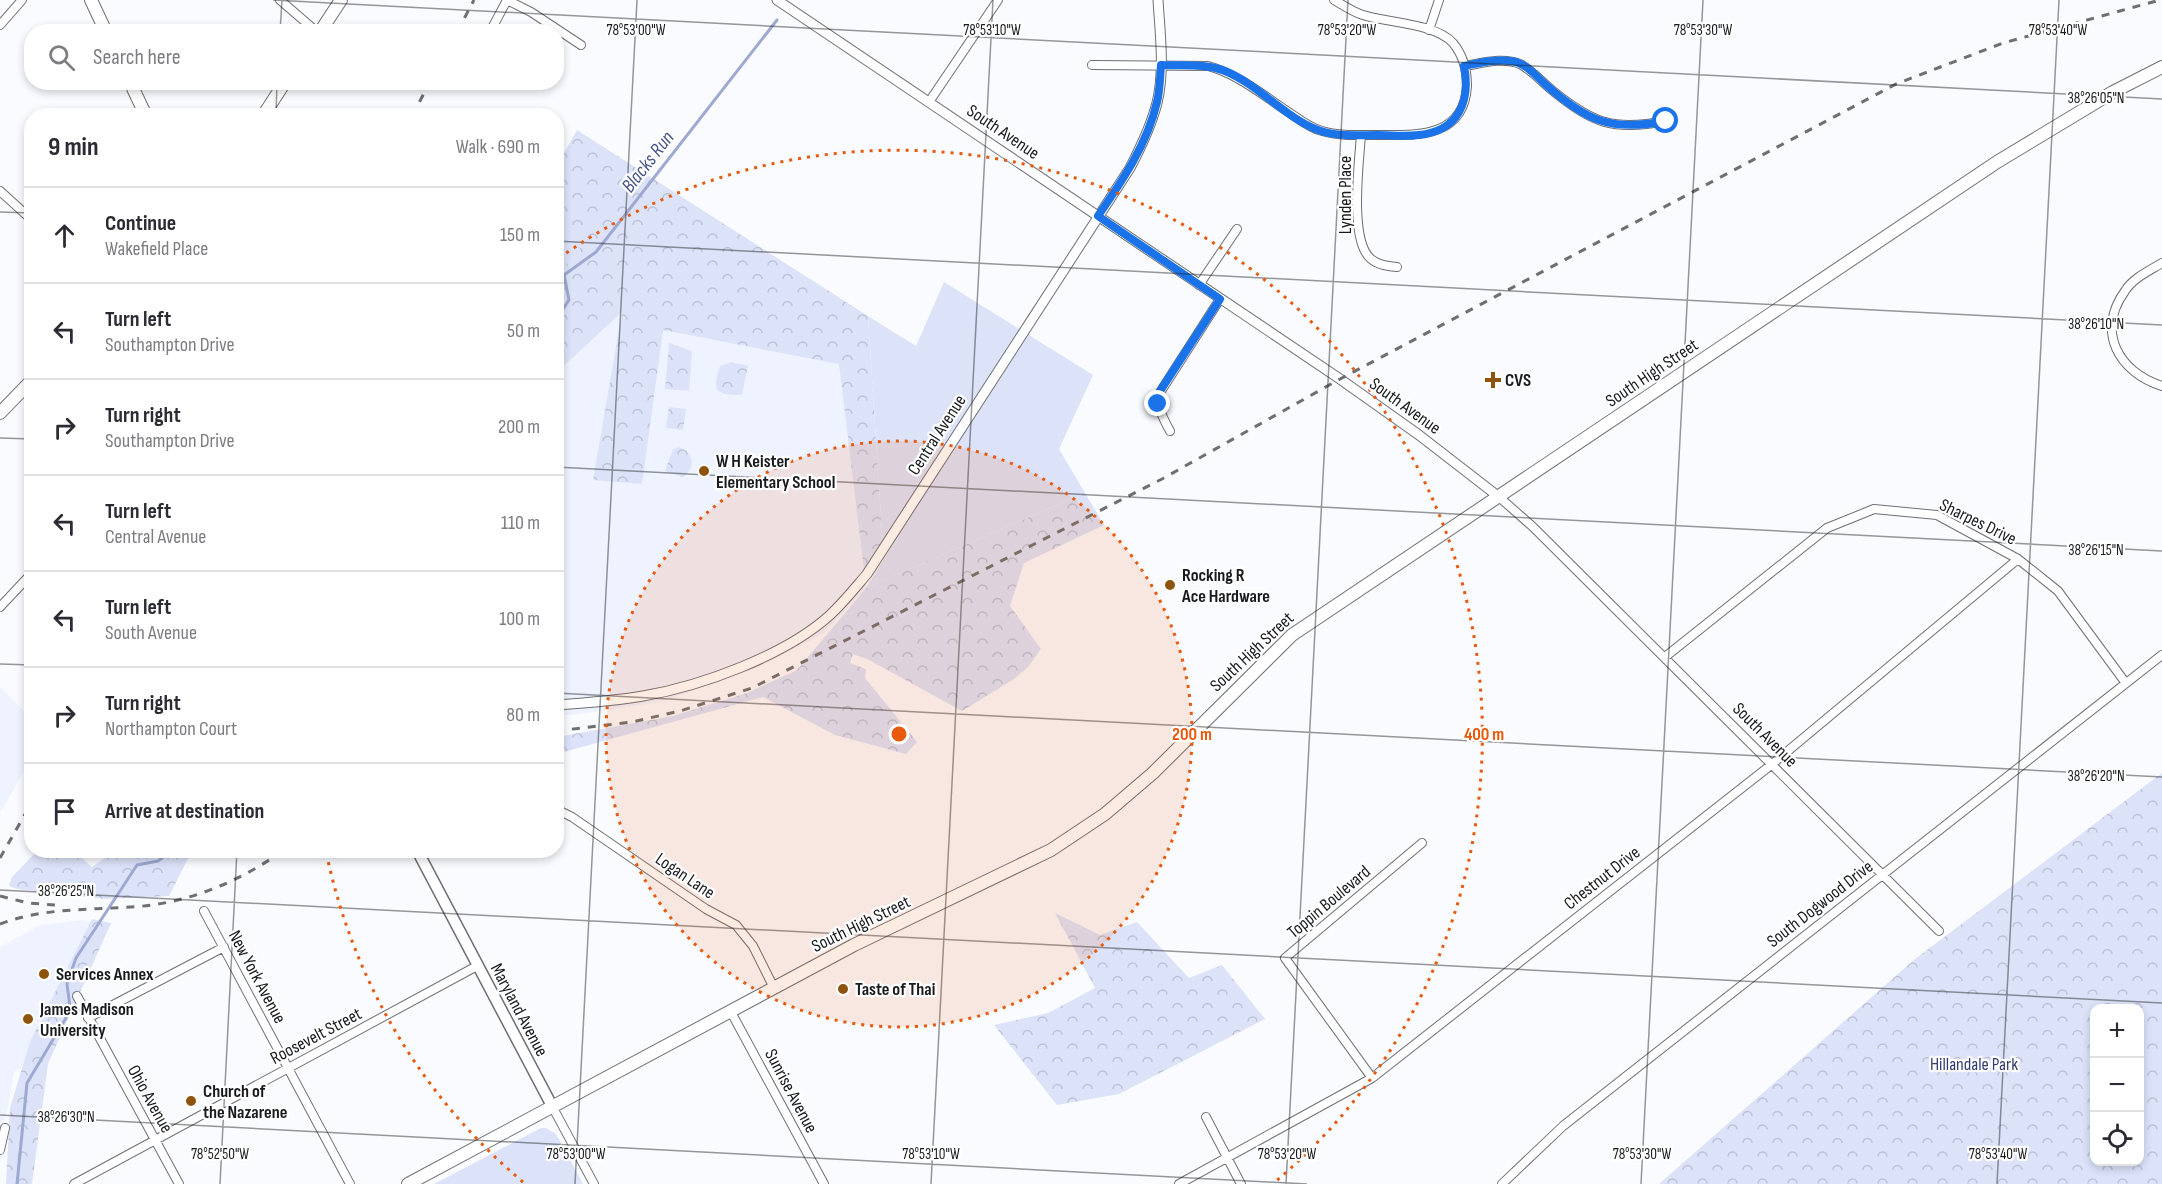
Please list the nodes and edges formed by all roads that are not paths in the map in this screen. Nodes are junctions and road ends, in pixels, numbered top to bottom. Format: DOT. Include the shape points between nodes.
graph roads {
  1 [pos="22,0"];
  2 [pos="91,0"];
  3 [pos="280,0"];
  4 [pos="341,0"];
  5 [pos="507,0"];
  6 [pos="777,0"];
  7 [pos="998,0"];
  8 [pos="1158,0"];
  9 [pos="1335,0"];
  10 [pos="1440,0"];
  11 [pos="102,24"];
  12 [pos="308,24"];
  13 [pos="324,24"];
  14 [pos="494,24"];
  15 [pos="549,24"];
  16 [pos="0,25"];
  17 [pos="1429,30"];
  18 [pos="564,34"];
  19 [pos="581,45"];
  20 [pos="1092,65"];
  21 [pos="1161,65"];
  22 [pos="1464,66"];
  23 [pos="2162,67"];
  24 [pos="134,90"];
  25 [pos="280,90"];
  26 [pos="929,102"];
  27 [pos="142,108"];
  28 [pos="268,108"];
  29 [pos="1666,121"];
  30 [pos="1360,135"];
  31 [pos="0,191"];
  32 [pos="24,213"];
  33 [pos="1098,216"];
  34 [pos="1237,229"];
  35 [pos="2162,263"];
  36 [pos="1397,267"];
  37 [pos="1199,285"];
  38 [pos="1220,299"];
  39 [pos="2162,386"];
  40 [pos="24,388"];
  41 [pos="0,413"];
  42 [pos="1170,431"];
  43 [pos="1499,497"];
  44 [pos="2018,559"];
  45 [pos="24,582"];
  46 [pos="0,607"];
  47 [pos="2162,655"];
  48 [pos="1665,657"];
  49 [pos="2125,682"];
  50 [pos="564,705"];
  51 [pos="1771,765"];
  52 [pos="564,813"];
  53 [pos="1422,843"];
  54 [pos="421,858"];
  55 [pos="1882,875"];
  56 [pos="204,911"];
  57 [pos="1939,931"];
  58 [pos="224,947"];
  59 [pos="477,966"];
  60 [pos="774,988"];
  61 [pos="76,996"];
  62 [pos="731,1011"];
  63 [pos="88,1018"];
  64 [pos="288,1068"];
  65 [pos="1372,1078"];
  66 [pos="552,1106"];
  67 [pos="1206,1117"];
  68 [pos="5,1128"];
  69 [pos="155,1140"];
  70 [pos="0,1150"];
  71 [pos="1227,1158"];
  72 [pos="74,1184"];
  73 [pos="179,1184"];
  74 [pos="350,1184"];
  75 [pos="408,1184"];
  76 [pos="594,1184"];
  77 [pos="824,1184"];
  78 [pos="1179,1184"];
  79 [pos="1241,1184"];
  80 [pos="1502,1184"];
  1 -- 16 [label="street"];
  2 -- 11 [label="main road"];
  3 -- 12 [label="street"];
  4 -- 13 [label="main road"];
  5 -- 14 [label="street"];
  5 -- 15 [label="street"];
  6 -- 26 [label="street, South Avenue"];
  7 -- 26 [label="street"];
  8 -- 21 [label="street, Central Avenue"];
  9 -- 17 [label="street" via="1361,15"];
  10 -- 17 [label="street"];
  17 -- 22 [label="street" via="1453,44"];
  18 -- 19 [label="street"];
  20 -- 21 [label="street"];
  21 -- 30 [label="street" via="1224,70 1309,126 1335,134"];
  21 -- 33 [label="street, Central Avenue" via="1158,101 1143,142"];
  22 -- 29 [label="street" via="1501,61 1520,64 1552,91 1604,123 1624,126"];
  22 -- 30 [label="street" via="1465,101 1450,123 1419,135"];
  23 -- 43 [label="main road, South High Street" via="1996,162"];
  24 -- 27 [label="main road"];
  25 -- 28 [label="main road"];
  26 -- 33 [label="street, South Avenue"];
  30 -- 36 [label="street, Lynden Place" via="1359,238 1371,259"];
  31 -- 32 [label="street"];
  33 -- 37 [label="street, South Avenue"];
  33 -- 50 [label="street, Central Avenue" via="867,574 829,616 774,652 693,684 643,696"];
  34 -- 37 [label="street"];
  35 -- 39 [label="street" via="2126,289 2113,322 2117,354 2146,381"];
  37 -- 38 [label="street, South Avenue"];
  38 -- 42 [label="street" via="1159,394 1162,418"];
  38 -- 43 [label="street, South Avenue" via="1393,416"];
  40 -- 41 [label="main road"];
  43 -- 48 [label="street, South Avenue"];
  43 -- 60 [label="main road, South High Street" via="1292,635 1154,773 1105,814 1051,850"];
  44 -- 48 [label="street, Sharpes Drive" via="1936,515 1874,509 1827,528"];
  44 -- 49 [label="street, Sharpes Drive" via="2058,591"];
  44 -- 51 [label="street, Chestnut Drive"];
  45 -- 46 [label="street"];
  47 -- 49 [label="street, South Dogwood Drive"];
  48 -- 51 [label="street, South Avenue"];
  49 -- 55 [label="street, South Dogwood Drive"];
  51 -- 55 [label="street, South Avenue"];
  51 -- 65 [label="street, Chestnut Drive"];
  52 -- 60 [label="street, Logan Lane" via="736,925 750,942"];
  53 -- 65 [label="street, Toppin Boulevard" via="1285,958"];
  54 -- 59 [label="main road, Maryland Avenue"];
  55 -- 57 [label="street, South Avenue"];
  55 -- 80 [label="street, South Dogwood Drive" via="1563,1126"];
  56 -- 58 [label="street, New York Avenue"];
  58 -- 63 [label="street"];
  58 -- 64 [label="street, New York Avenue"];
  59 -- 64 [label="street, Roosevelt Street"];
  59 -- 66 [label="main road, Maryland Avenue"];
  60 -- 62 [label="main road, South High Street"];
  61 -- 63 [label="street, Ohio Avenue"];
  62 -- 66 [label="main road, South High Street"];
  62 -- 77 [label="street, Sunrise Avenue"];
  63 -- 69 [label="street, Ohio Avenue"];
  64 -- 69 [label="street, Roosevelt Street"];
  64 -- 74 [label="street, New York Avenue"];
  65 -- 71 [label="street, Chestnut Drive"];
  66 -- 75 [label="main road, South High Street"];
  66 -- 76 [label="street, Maryland Avenue"];
  67 -- 71 [label="street"];
  68 -- 70 [label="street"];
  69 -- 72 [label="street, Roosevelt Street"];
  69 -- 73 [label="street, Ohio Avenue"];
  71 -- 78 [label="street, Chestnut Drive"];
  71 -- 79 [label="street"];
}
